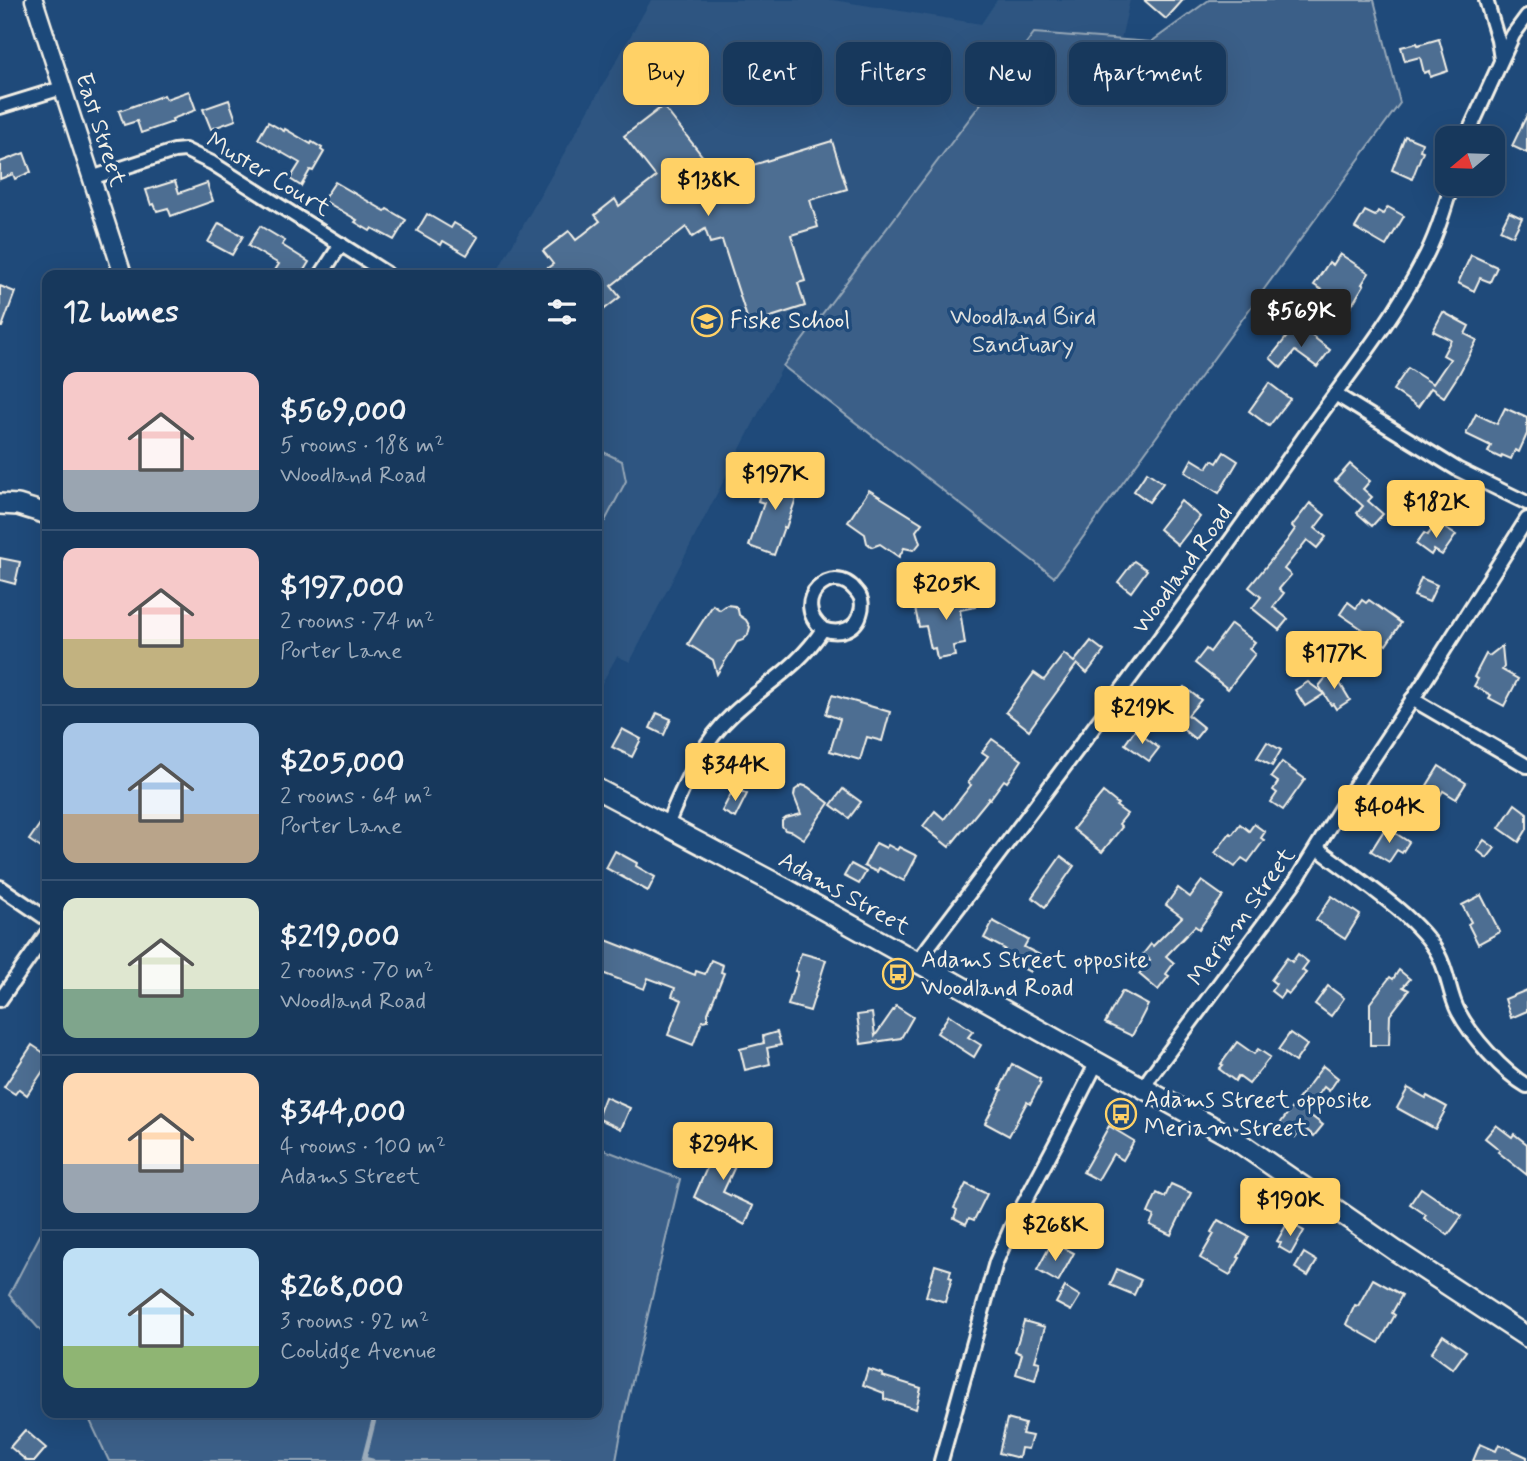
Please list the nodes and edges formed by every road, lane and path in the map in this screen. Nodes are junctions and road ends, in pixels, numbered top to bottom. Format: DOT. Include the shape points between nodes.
graph roads {
  1 [pos="34,0"];
  2 [pos="1486,0"];
  3 [pos="1527,16"];
  4 [pos="1501,59"];
  5 [pos="62,88"];
  6 [pos="0,107"];
  7 [pos="1471,126"];
  8 [pos="91,178"];
  9 [pos="1448,196"];
  10 [pos="341,244"];
  11 [pos="121,270"];
  12 [pos="324,270"];
  13 [pos="382,270"];
  14 [pos="1335,394"];
  15 [pos="1527,503"];
  16 [pos="0,504"];
  17 [pos="42,512"];
  18 [pos="1527,519"];
  19 [pos="823,629"];
  20 [pos="1412,699"];
  21 [pos="1527,766"];
  22 [pos="602,792"];
  23 [pos="667,825"];
  24 [pos="1317,848"];
  25 [pos="0,887"];
  26 [pos="42,916"];
  27 [pos="42,940"];
  28 [pos="916,962"];
  29 [pos="0,1000"];
  30 [pos="1097,1062"];
  31 [pos="1527,1086"];
  32 [pos="1144,1088"];
  33 [pos="1527,1337"];
  34 [pos="942,1461"];
  1 -- 5 [label="street, East Street"];
  2 -- 4 [label="street"];
  3 -- 4 [label="street"];
  4 -- 7 [label="street"];
  5 -- 6 [label="street"];
  5 -- 8 [label="street, East Street"];
  8 -- 10 [label="street, Muster Court" via="185,150"];
  8 -- 11 [label="street, East Street"];
  9 -- 14 [label="street, Woodland Road" via="1423,262"];
  10 -- 12 [label="street, Muster Court"];
  10 -- 13 [label="street, Muster Court"];
  14 -- 15 [label="street" via="1457,469"];
  14 -- 28 [label="street, Woodland Road"];
  16 -- 17 [label="main road"];
  18 -- 20 [label="street, Meriam Street"];
  19 -- 19 [label="street" via="846,630 858,620 862,604 850,584 834,580 813,593 812,617"];
  19 -- 23 [label="street" via="803,656 722,724 691,768"];
  20 -- 21 [label="street"];
  20 -- 24 [label="street, Meriam Street"];
  22 -- 23 [label="main road, Adams Street"];
  23 -- 28 [label="main road, Adams Street"];
  24 -- 31 [label="street" via="1419,929 1438,955 1458,1011 1500,1065"];
  24 -- 32 [label="street, Meriam Street"];
  25 -- 26 [label="street"];
  27 -- 29 [label="street"];
  28 -- 30 [label="main road, Adams Street"];
  30 -- 32 [label="main road, Adams Street"];
  30 -- 34 [label="street" via="996,1262"];
  32 -- 33 [label="main road, Adams Street" via="1231,1137"];
}
